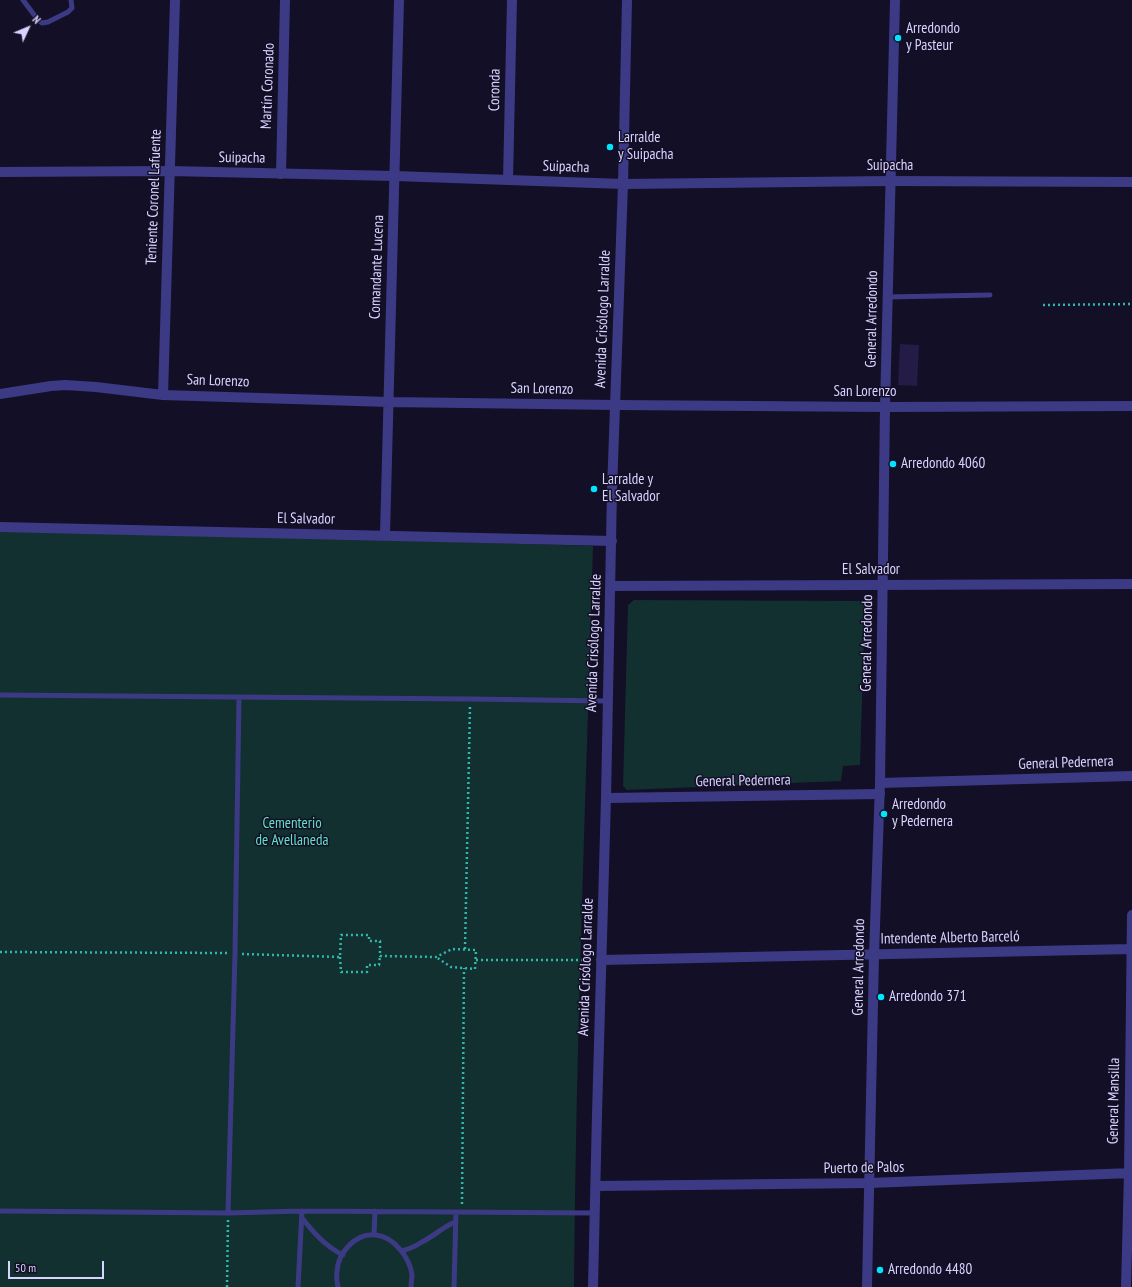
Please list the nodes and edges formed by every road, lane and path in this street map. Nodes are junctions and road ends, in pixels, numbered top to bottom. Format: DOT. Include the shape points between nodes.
graph roads {
  1 [pos="23,0"];
  2 [pos="70,0"];
  3 [pos="175,0"];
  4 [pos="285,0"];
  5 [pos="399,0"];
  6 [pos="512,0"];
  7 [pos="627,0"];
  8 [pos="895,0"];
  9 [pos="169,171"];
  10 [pos="0,172"];
  11 [pos="281,174"];
  12 [pos="395,176"];
  13 [pos="508,180"];
  14 [pos="890,181"];
  15 [pos="1132,182"];
  16 [pos="623,184"];
  17 [pos="990,295"];
  18 [pos="887,297"];
  19 [pos="1132,304"];
  20 [pos="1043,305"];
  21 [pos="0,394"];
  22 [pos="163,395"];
  23 [pos="388,402"];
  24 [pos="616,405"];
  25 [pos="1132,406"];
  26 [pos="885,407"];
  27 [pos="0,527"];
  28 [pos="384,535"];
  29 [pos="612,541"];
  30 [pos="1132,584"];
  31 [pos="883,585"];
  32 [pos="611,586"];
  33 [pos="0,695"];
  34 [pos="239,698"];
  35 [pos="470,698"];
  36 [pos="607,701"];
  37 [pos="1132,776"];
  38 [pos="880,783"];
  39 [pos="880,794"];
  40 [pos="606,798"];
  41 [pos="1132,915"];
  42 [pos="465,949"];
  43 [pos="1132,949"];
  44 [pos="0,952"];
  45 [pos="235,953"];
  46 [pos="874,955"];
  47 [pos="380,956"];
  48 [pos="340,957"];
  49 [pos="436,957"];
  50 [pos="476,960"];
  51 [pos="601,960"];
  52 [pos="464,968"];
  53 [pos="1130,1173"];
  54 [pos="869,1183"];
  55 [pos="596,1186"];
  56 [pos="0,1211"];
  57 [pos="302,1211"];
  58 [pos="375,1211"];
  59 [pos="456,1212"];
  60 [pos="462,1212"];
  61 [pos="228,1213"];
  62 [pos="595,1213"];
  63 [pos="302,1218"];
  64 [pos="455,1222"];
  65 [pos="374,1235"];
  66 [pos="402,1251"];
  67 [pos="342,1255"];
  68 [pos="227,1287"];
  69 [pos="298,1287"];
  70 [pos="338,1287"];
  71 [pos="411,1287"];
  72 [pos="454,1287"];
  73 [pos="593,1287"];
  74 [pos="867,1287"];
  75 [pos="1126,1287"];
  1 -- 2 [label="lane" via="38,20 48,22 72,8"];
  3 -- 9 [label="street, Teniente Coronel Lafuente"];
  4 -- 11 [label="street, Martín Coronado"];
  5 -- 12 [label="street, Comandante Lucena"];
  6 -- 13 [label="street, Coronda"];
  7 -- 16 [label="street, Avenida Crisólogo Larralde"];
  8 -- 14 [label="street, General Arredondo"];
  9 -- 10 [label="street, Suipacha"];
  9 -- 11 [label="street, Suipacha"];
  9 -- 22 [label="street, Teniente Coronel Lafuente"];
  11 -- 12 [label="street, Suipacha"];
  12 -- 13 [label="street, Suipacha"];
  12 -- 23 [label="street, Comandante Lucena"];
  13 -- 16 [label="street, Suipacha"];
  14 -- 15 [label="street, Suipacha"];
  14 -- 16 [label="street, Suipacha"];
  14 -- 18 [label="street, General Arredondo"];
  16 -- 24 [label="street, Avenida Crisólogo Larralde"];
  17 -- 18 [label="lane"];
  18 -- 26 [label="street, General Arredondo"];
  19 -- 20 [label="path"];
  21 -- 22 [label="street, San Lorenzo" via="65,385 96,386"];
  22 -- 23 [label="street, San Lorenzo"];
  23 -- 24 [label="street, San Lorenzo"];
  23 -- 28 [label="street, Comandante Lucena"];
  24 -- 26 [label="street, San Lorenzo"];
  24 -- 29 [label="street, Avenida Crisólogo Larralde"];
  25 -- 26 [label="street, San Lorenzo"];
  26 -- 31 [label="street, General Arredondo"];
  27 -- 28 [label="street, El Salvador"];
  28 -- 29 [label="street, El Salvador"];
  29 -- 32 [label="street, Avenida Crisólogo Larralde"];
  30 -- 31 [label="street, El Salvador"];
  31 -- 32 [label="street, El Salvador"];
  31 -- 38 [label="street, General Arredondo"];
  32 -- 36 [label="street, Avenida Crisólogo Larralde"];
  33 -- 34 [label="lane"];
  34 -- 35 [label="lane"];
  34 -- 45 [label="lane"];
  35 -- 36 [label="lane"];
  35 -- 42 [label="path"];
  36 -- 40 [label="street, Avenida Crisólogo Larralde"];
  37 -- 38 [label="street, General Pedernera"];
  38 -- 39 [label="street, General Arredondo"];
  39 -- 40 [label="street, General Pedernera"];
  39 -- 46 [label="street, General Arredondo"];
  40 -- 51 [label="street, Avenida Crisólogo Larralde"];
  41 -- 43 [label="street, General Mansilla"];
  42 -- 49 [label="path" via="452,949"];
  42 -- 50 [label="path" via="476,950"];
  43 -- 46 [label="street, Intendente Alberto Barceló"];
  43 -- 53 [label="street, General Mansilla"];
  44 -- 45 [label="path"];
  45 -- 48 [label="path"];
  45 -- 61 [label="lane"];
  46 -- 51 [label="street, Intendente Alberto Barceló"];
  46 -- 54 [label="street, General Arredondo"];
  47 -- 48 [label="path" via="380,965 367,965 367,972 341,972"];
  47 -- 48 [label="path" via="380,941 369,941 369,935 341,935"];
  47 -- 49 [label="path"];
  49 -- 52 [label="path" via="451,967"];
  50 -- 51 [label="path"];
  50 -- 52 [label="path" via="475,969"];
  51 -- 55 [label="street, Avenida Crisólogo Larralde"];
  52 -- 60 [label="path"];
  53 -- 54 [label="street, Puerto de Palos"];
  53 -- 75 [label="street, General Mansilla"];
  54 -- 55 [label="street, Puerto de Palos"];
  54 -- 74 [label="street, General Arredondo"];
  55 -- 62 [label="street, Avenida Crisólogo Larralde"];
  56 -- 61 [label="lane"];
  57 -- 58 [label="lane"];
  57 -- 61 [label="lane"];
  57 -- 63 [label="lane"];
  58 -- 59 [label="lane"];
  58 -- 65 [label="lane"];
  59 -- 60 [label="lane"];
  59 -- 64 [label="lane"];
  60 -- 62 [label="lane"];
  61 -- 68 [label="path"];
  62 -- 73 [label="street, Avenida Crisólogo Larralde"];
  63 -- 67 [label="lane" via="320,1239"];
  63 -- 69 [label="lane"];
  64 -- 66 [label="lane" via="445,1226 424,1242"];
  64 -- 72 [label="lane"];
  65 -- 66 [label="lane" via="388,1240"];
  65 -- 67 [label="lane" via="362,1237"];
  66 -- 71 [label="lane" via="412,1275"];
  67 -- 70 [label="lane" via="336,1272"];
}
